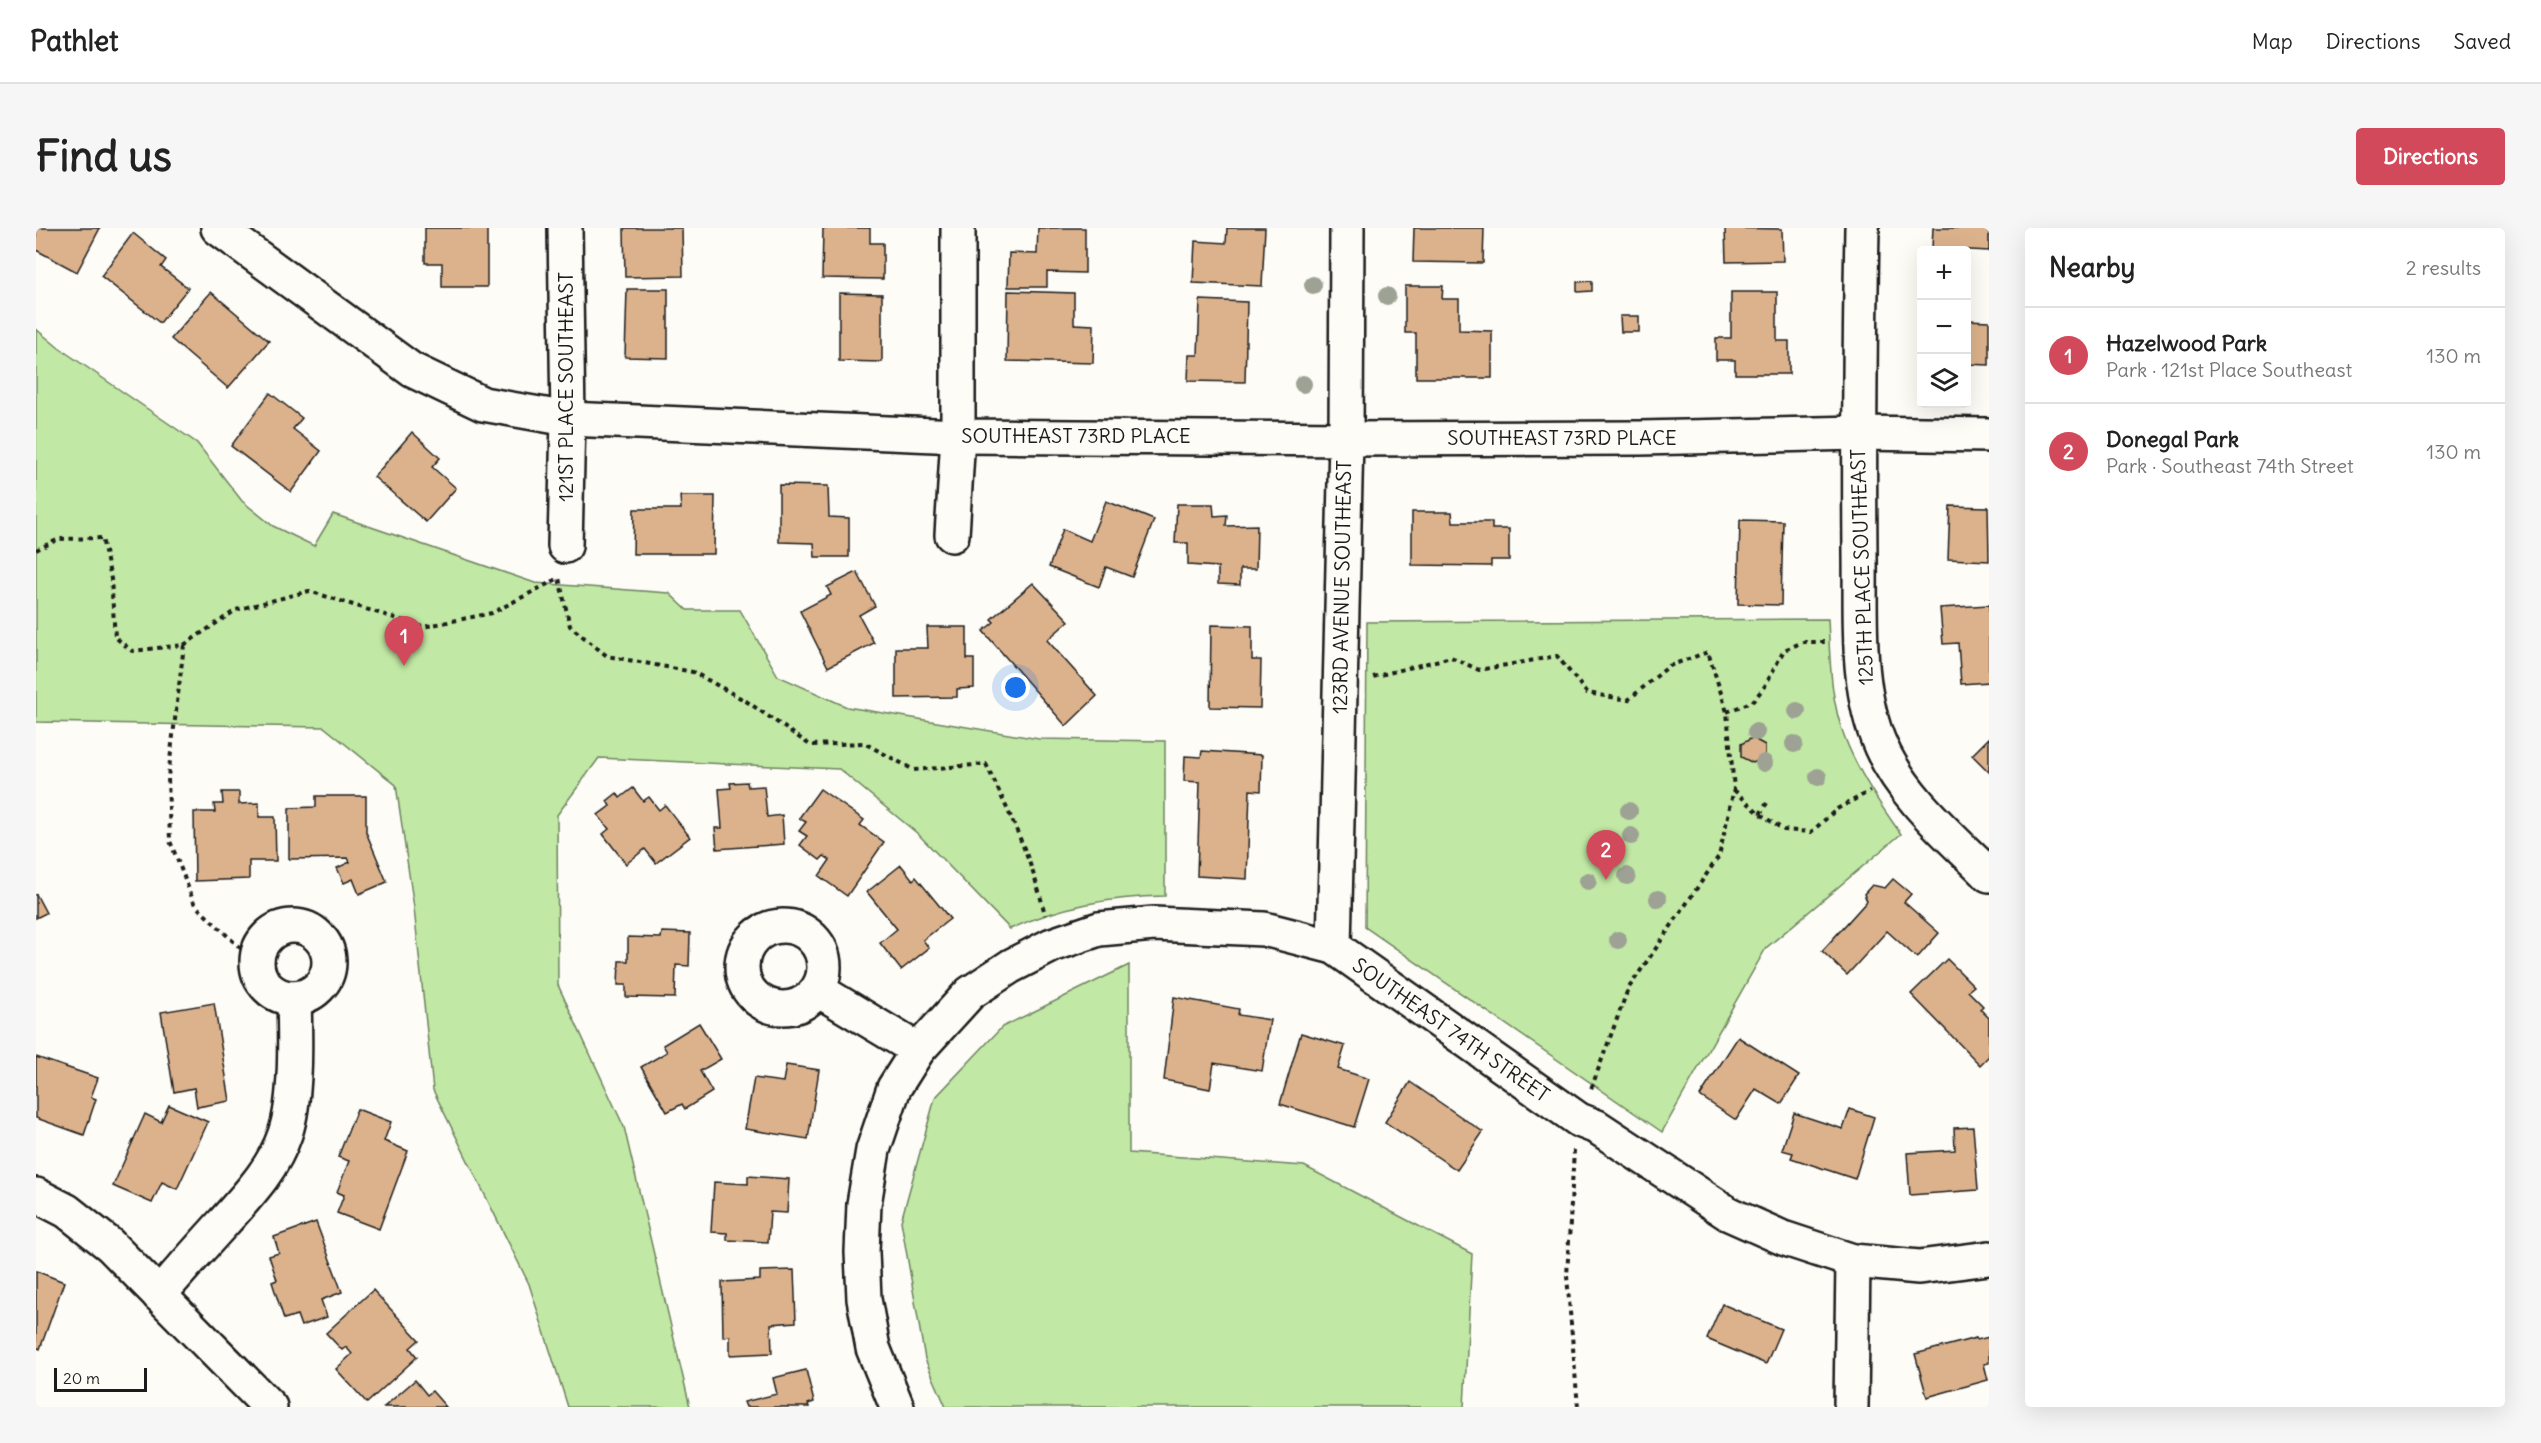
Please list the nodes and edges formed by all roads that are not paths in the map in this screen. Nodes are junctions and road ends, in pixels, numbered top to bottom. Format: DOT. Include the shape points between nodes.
graph roads {
  1 [pos="218,228"];
  2 [pos="565,228"];
  3 [pos="958,228"];
  4 [pos="1347,228"];
  5 [pos="1862,228"];
  6 [pos="568,419"];
  7 [pos="1859,433"];
  8 [pos="1989,435"];
  9 [pos="958,436"];
  10 [pos="1346,440"];
  11 [pos="952,535"];
  12 [pos="565,546"];
  13 [pos="1989,874"];
  14 [pos="1334,947"];
  15 [pos="818,990"];
  16 [pos="294,998"];
  17 [pos="918,1050"];
  18 [pos="36,1195"];
  19 [pos="1989,1258"];
  20 [pos="1853,1261"];
  21 [pos="159,1294"];
  22 [pos="270,1407"];
  23 [pos="897,1407"];
  24 [pos="1851,1407"];
  1 -- 6 [label="street, SOUTHEAST 73RD PLACE" via="412,370 483,404"];
  2 -- 6 [label="street, 121ST PLACE SOUTHEAST"];
  3 -- 9 [label="street"];
  4 -- 10 [label="street, 123RD AVENUE SOUTHEAST"];
  5 -- 7 [label="street, 125TH PLACE SOUTHEAST"];
  6 -- 9 [label="street, SOUTHEAST 73RD PLACE"];
  6 -- 12 [label="street, 121ST PLACE SOUTHEAST"];
  7 -- 8 [label="street, SOUTHEAST 73RD PLACE"];
  7 -- 10 [label="street, SOUTHEAST 73RD PLACE"];
  7 -- 13 [label="street, 125TH PLACE SOUTHEAST" via="1862,641 1867,704 1881,747 1898,776 1926,813"];
  9 -- 10 [label="street, SOUTHEAST 73RD PLACE"];
  9 -- 11 [label="street"];
  10 -- 14 [label="street, 123RD AVENUE SOUTHEAST"];
  14 -- 17 [label="street, SOUTHEAST 74TH STREET" via="1264,929 1155,924 1100,929 1053,945 970,993"];
  14 -- 20 [label="street, SOUTHEAST 74TH STREET" via="1579,1120 1596,1127 1729,1214 1783,1238"];
  15 -- 17 [label="street"];
  16 -- 16 [label="street" via="272,992 256,963 263,940 283,927 301,927 317,935 329,957 324,980 316,989"];
  16 -- 21 [label="street" via="286,1133 272,1165"];
  17 -- 23 [label="street, SOUTHEAST 74TH STREET" via="894,1088 873,1150 864,1204 864,1299 873,1348"];
  18 -- 21 [label="street" via="67,1211 110,1245"];
  19 -- 20 [label="street, SOUTHEAST 74TH STREET" via="1919,1267"];
  20 -- 24 [label="street"];
  21 -- 22 [label="street"];
}
